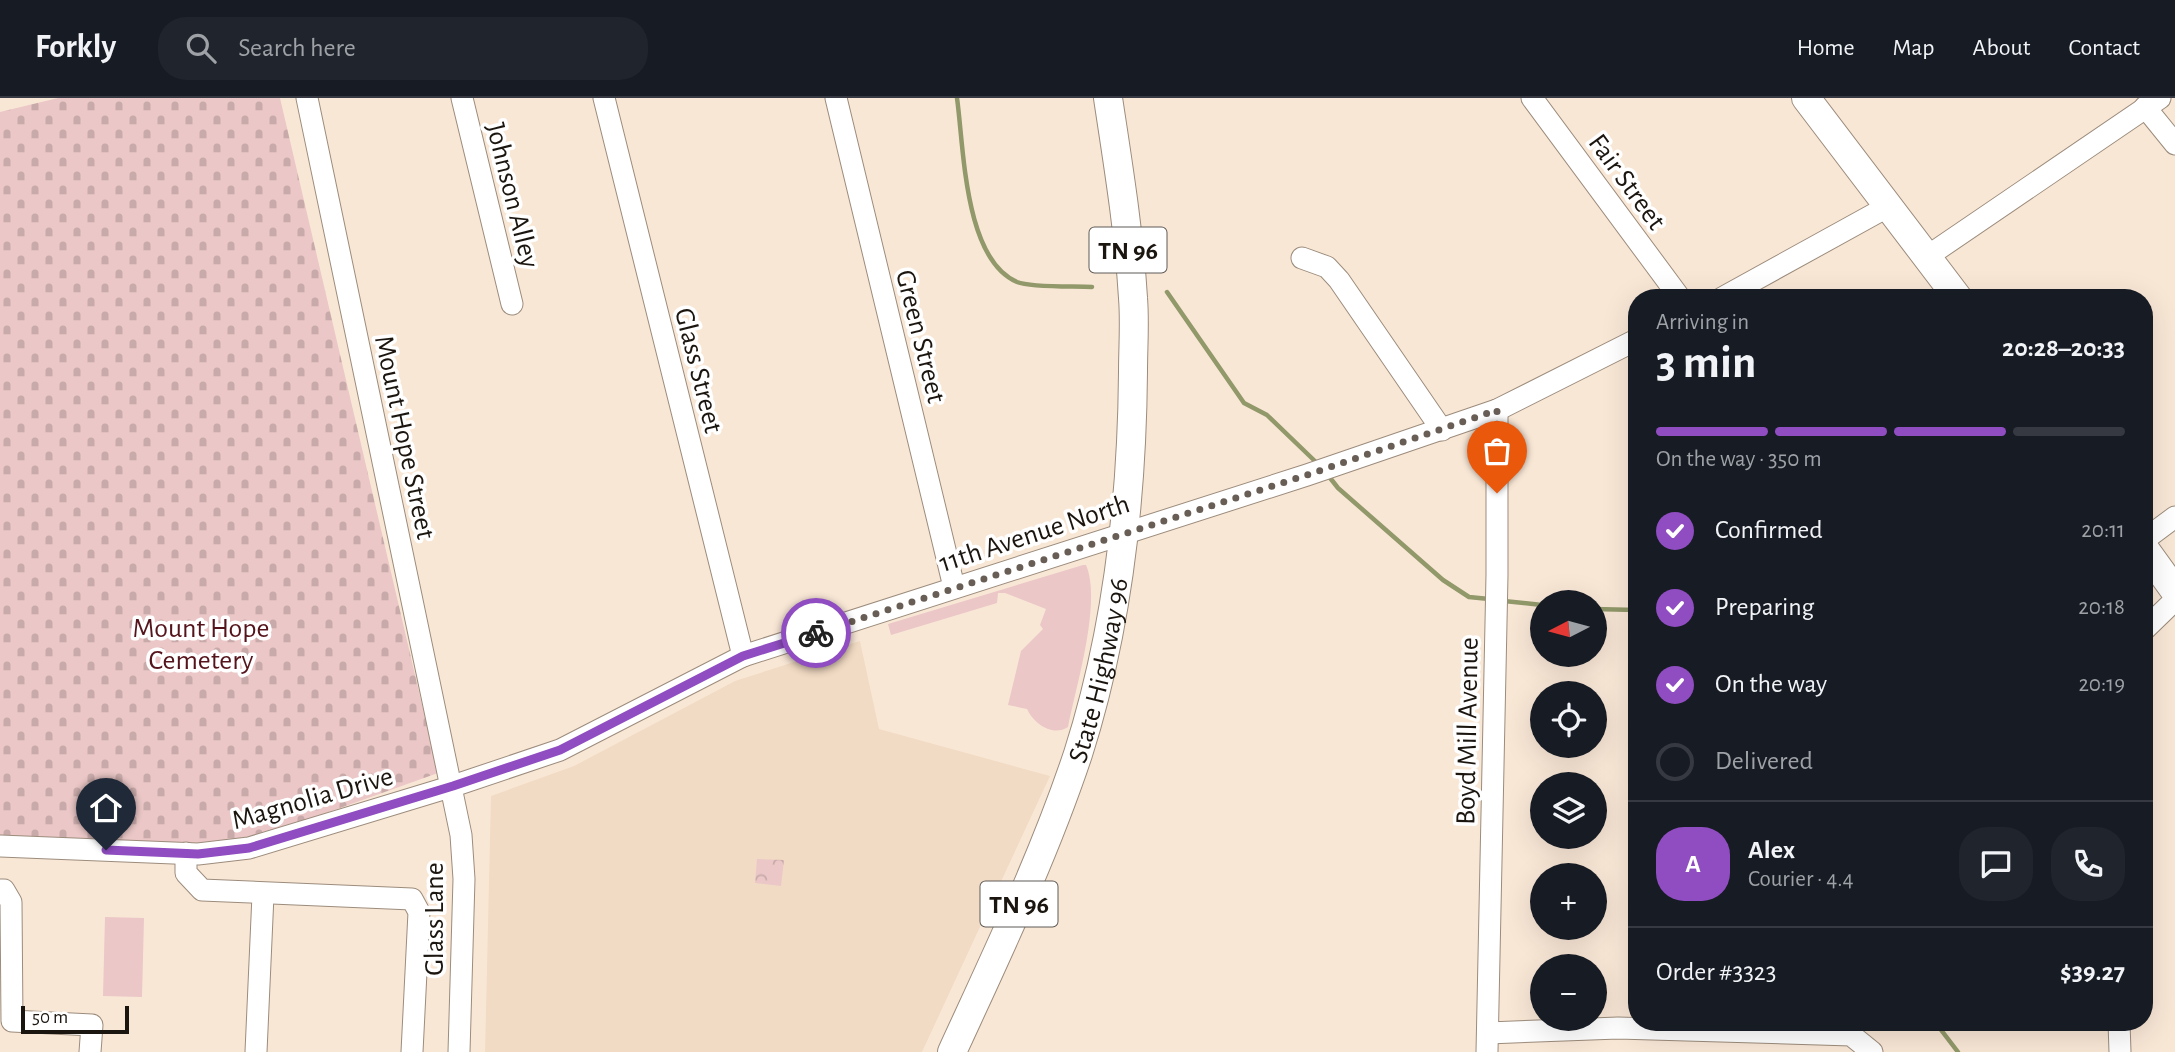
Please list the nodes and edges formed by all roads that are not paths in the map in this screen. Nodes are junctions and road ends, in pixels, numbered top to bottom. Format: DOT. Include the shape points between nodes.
graph roads {
  1 [pos="307,98"];
  2 [pos="462,98"];
  3 [pos="604,98"];
  4 [pos="836,98"];
  5 [pos="1108,98"];
  6 [pos="1532,98"];
  7 [pos="1806,98"];
  8 [pos="2152,103"];
  9 [pos="2175,144"];
  10 [pos="1887,207"];
  11 [pos="1928,256"];
  12 [pos="1301,258"];
  13 [pos="1672,289"];
  14 [pos="1737,289"];
  15 [pos="1952,289"];
  16 [pos="512,304"];
  17 [pos="1628,344"];
  18 [pos="1497,410"];
  19 [pos="1442,430"];
  20 [pos="2175,517"];
  21 [pos="1124,533"];
  22 [pos="2153,533"];
  23 [pos="2153,560"];
  24 [pos="954,587"];
  25 [pos="2175,591"];
  26 [pos="2175,600"];
  27 [pos="2153,621"];
  28 [pos="743,656"];
  29 [pos="453,786"];
  30 [pos="0,846"];
  31 [pos="186,853"];
  32 [pos="0,890"];
  33 [pos="262,895"];
  34 [pos="1628,1028"];
  35 [pos="1770,1031"];
  36 [pos="2119,1031"];
  37 [pos="1487,1043"];
  38 [pos="90,1052"];
  39 [pos="256,1052"];
  40 [pos="412,1052"];
  41 [pos="459,1052"];
  42 [pos="952,1052"];
  43 [pos="1872,1052"];
  44 [pos="2120,1052"];
  1 -- 29 [label="street, Mount Hope Street"];
  2 -- 16 [label="street, Johnson Alley"];
  3 -- 28 [label="street, Glass Street"];
  4 -- 24 [label="street, Green Street"];
  5 -- 21 [label="main road, State Highway 96 / TN 96" via="1133,300 1133,447"];
  6 -- 13 [label="street, Fair Street"];
  7 -- 10 [label="main road"];
  8 -- 9 [label="street"];
  8 -- 11 [label="street"];
  10 -- 11 [label="main road"];
  10 -- 14 [label="street"];
  11 -- 15 [label="main road"];
  12 -- 19 [label="street" via="1327,267 1339,280"];
  17 -- 18 [label="street, 11th Avenue North"];
  18 -- 19 [label="street, 11th Avenue North"];
  18 -- 37 [label="street, Boyd Mill Avenue"];
  19 -- 21 [label="street, 11th Avenue North"];
  20 -- 22 [label="street"];
  21 -- 24 [label="street, 11th Avenue North"];
  21 -- 42 [label="main road, State Highway 96 / TN 96" via="1095,690 1078,753 1025,890"];
  23 -- 25 [label="main road"];
  24 -- 28 [label="street, 11th Avenue North"];
  26 -- 27 [label="street"];
  28 -- 29 [label="street, 11th Avenue North" via="560,750"];
  29 -- 31 [label="street, Magnolia Drive" via="249,848"];
  29 -- 41 [label="street, Glass Lane" via="464,879"];
  30 -- 31 [label="street, Magnolia Drive"];
  31 -- 33 [label="street" via="186,873 202,890"];
  32 -- 38 [label="street" via="11,902 12,1021 92,1025"];
  33 -- 39 [label="street"];
  33 -- 40 [label="street" via="412,899 419,912"];
  34 -- 37 [label="street"];
  35 -- 43 [label="street" via="1851,1035"];
  36 -- 44 [label="street"];
}
